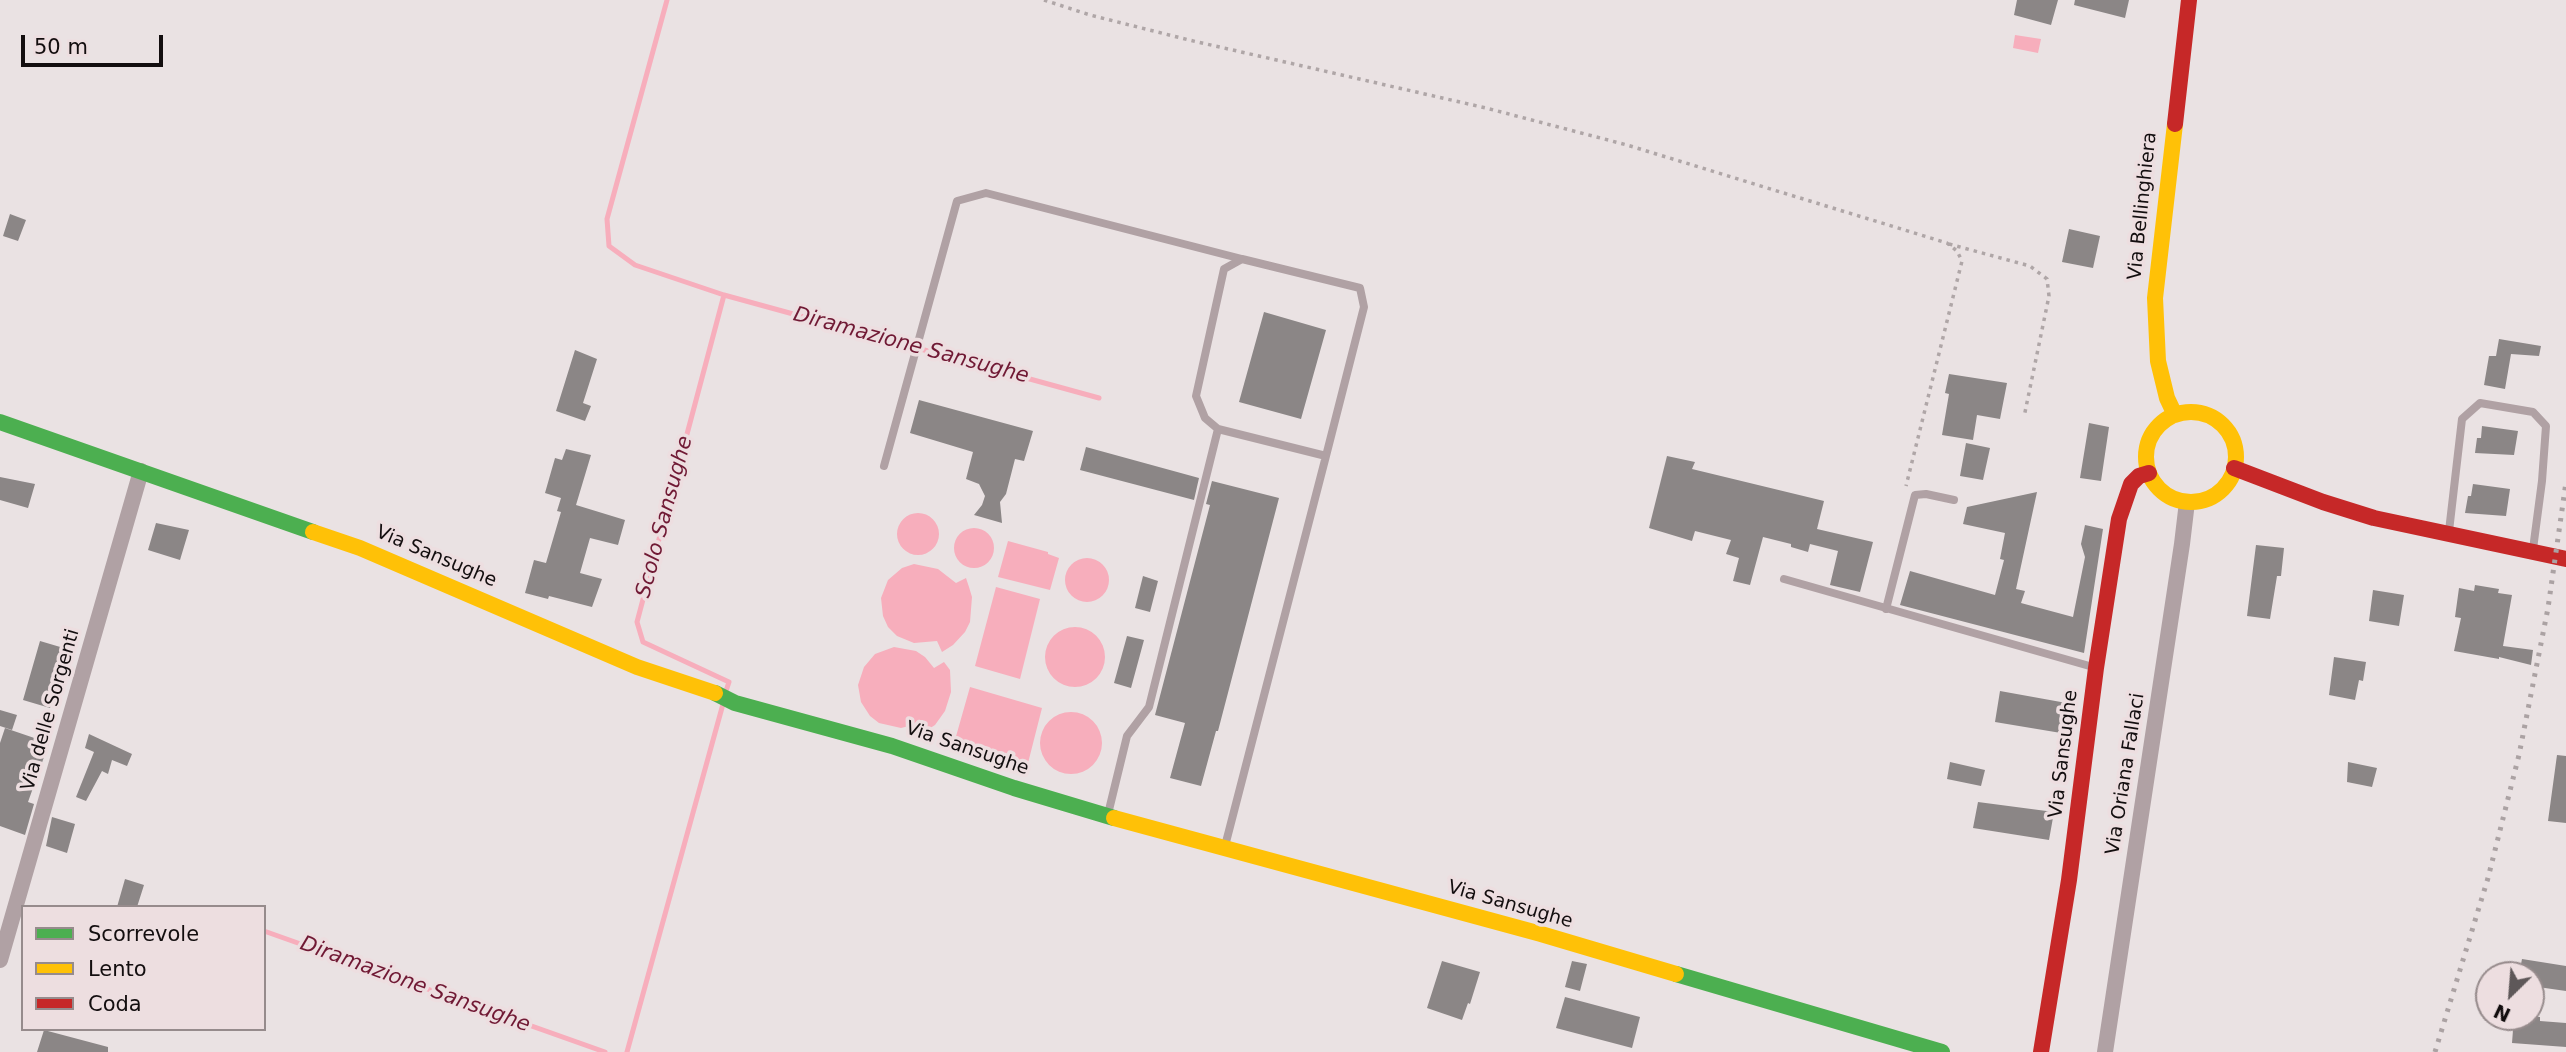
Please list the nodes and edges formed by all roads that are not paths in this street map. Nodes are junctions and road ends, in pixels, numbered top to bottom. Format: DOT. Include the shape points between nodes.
graph roads {
  1 [pos="2189,0"];
  2 [pos="1242,259"];
  3 [pos="2175,415"];
  4 [pos="0,422"];
  5 [pos="1218,429"];
  6 [pos="1326,456"];
  7 [pos="884,467"];
  8 [pos="2234,468"];
  9 [pos="141,471"];
  10 [pos="2149,473"];
  11 [pos="1954,499"];
  12 [pos="2187,502"];
  13 [pos="2449,535"];
  14 [pos="2532,552"];
  15 [pos="2566,559"];
  16 [pos="1784,579"];
  17 [pos="1886,608"];
  18 [pos="2096,668"];
  19 [pos="1107,817"];
  20 [pos="1225,849"];
  21 [pos="0,960"];
  22 [pos="1942,1052"];
  23 [pos="2041,1052"];
  24 [pos="2105,1052"];
  1 -- 3 [label="street, Via Bellinghiera" via="2155,298 2158,361"];
  2 -- 5 [label="lane" via="1224,269 1196,396 1205,418"];
  2 -- 6 [label="lane" via="1360,288 1364,307"];
  2 -- 7 [label="lane" via="986,193 957,201"];
  3 -- 8 [label="street" via="2194,413 2221,424 2235,449"];
  3 -- 10 [label="street" via="2150,439"];
  4 -- 9 [label="street, Via Sansughe"];
  5 -- 6 [label="lane"];
  5 -- 19 [label="lane" via="1149,707 1127,736"];
  6 -- 20 [label="lane"];
  8 -- 12 [label="street" via="2217,494"];
  8 -- 13 [label="street" via="2374,518"];
  9 -- 19 [label="street, Via Sansughe" via="360,548 636,667 735,703 892,746"];
  9 -- 21 [label="street, Via delle Sorgenti"];
  10 -- 12 [label="street" via="2157,487"];
  10 -- 18 [label="street, Via Sansughe" via="2130,484 2119,519"];
  11 -- 17 [label="lane" via="1915,495"];
  12 -- 24 [label="street, Via Oriana Fallaci"];
  13 -- 14 [label="street"];
  13 -- 14 [label="lane" via="2462,419 2480,403 2533,412 2546,426"];
  14 -- 15 [label="street"];
  16 -- 17 [label="lane"];
  17 -- 18 [label="lane"];
  18 -- 23 [label="street, Via Sansughe"];
  19 -- 20 [label="street, Via Sansughe"];
  20 -- 22 [label="street, Via Sansughe" via="1541,934"];
}
